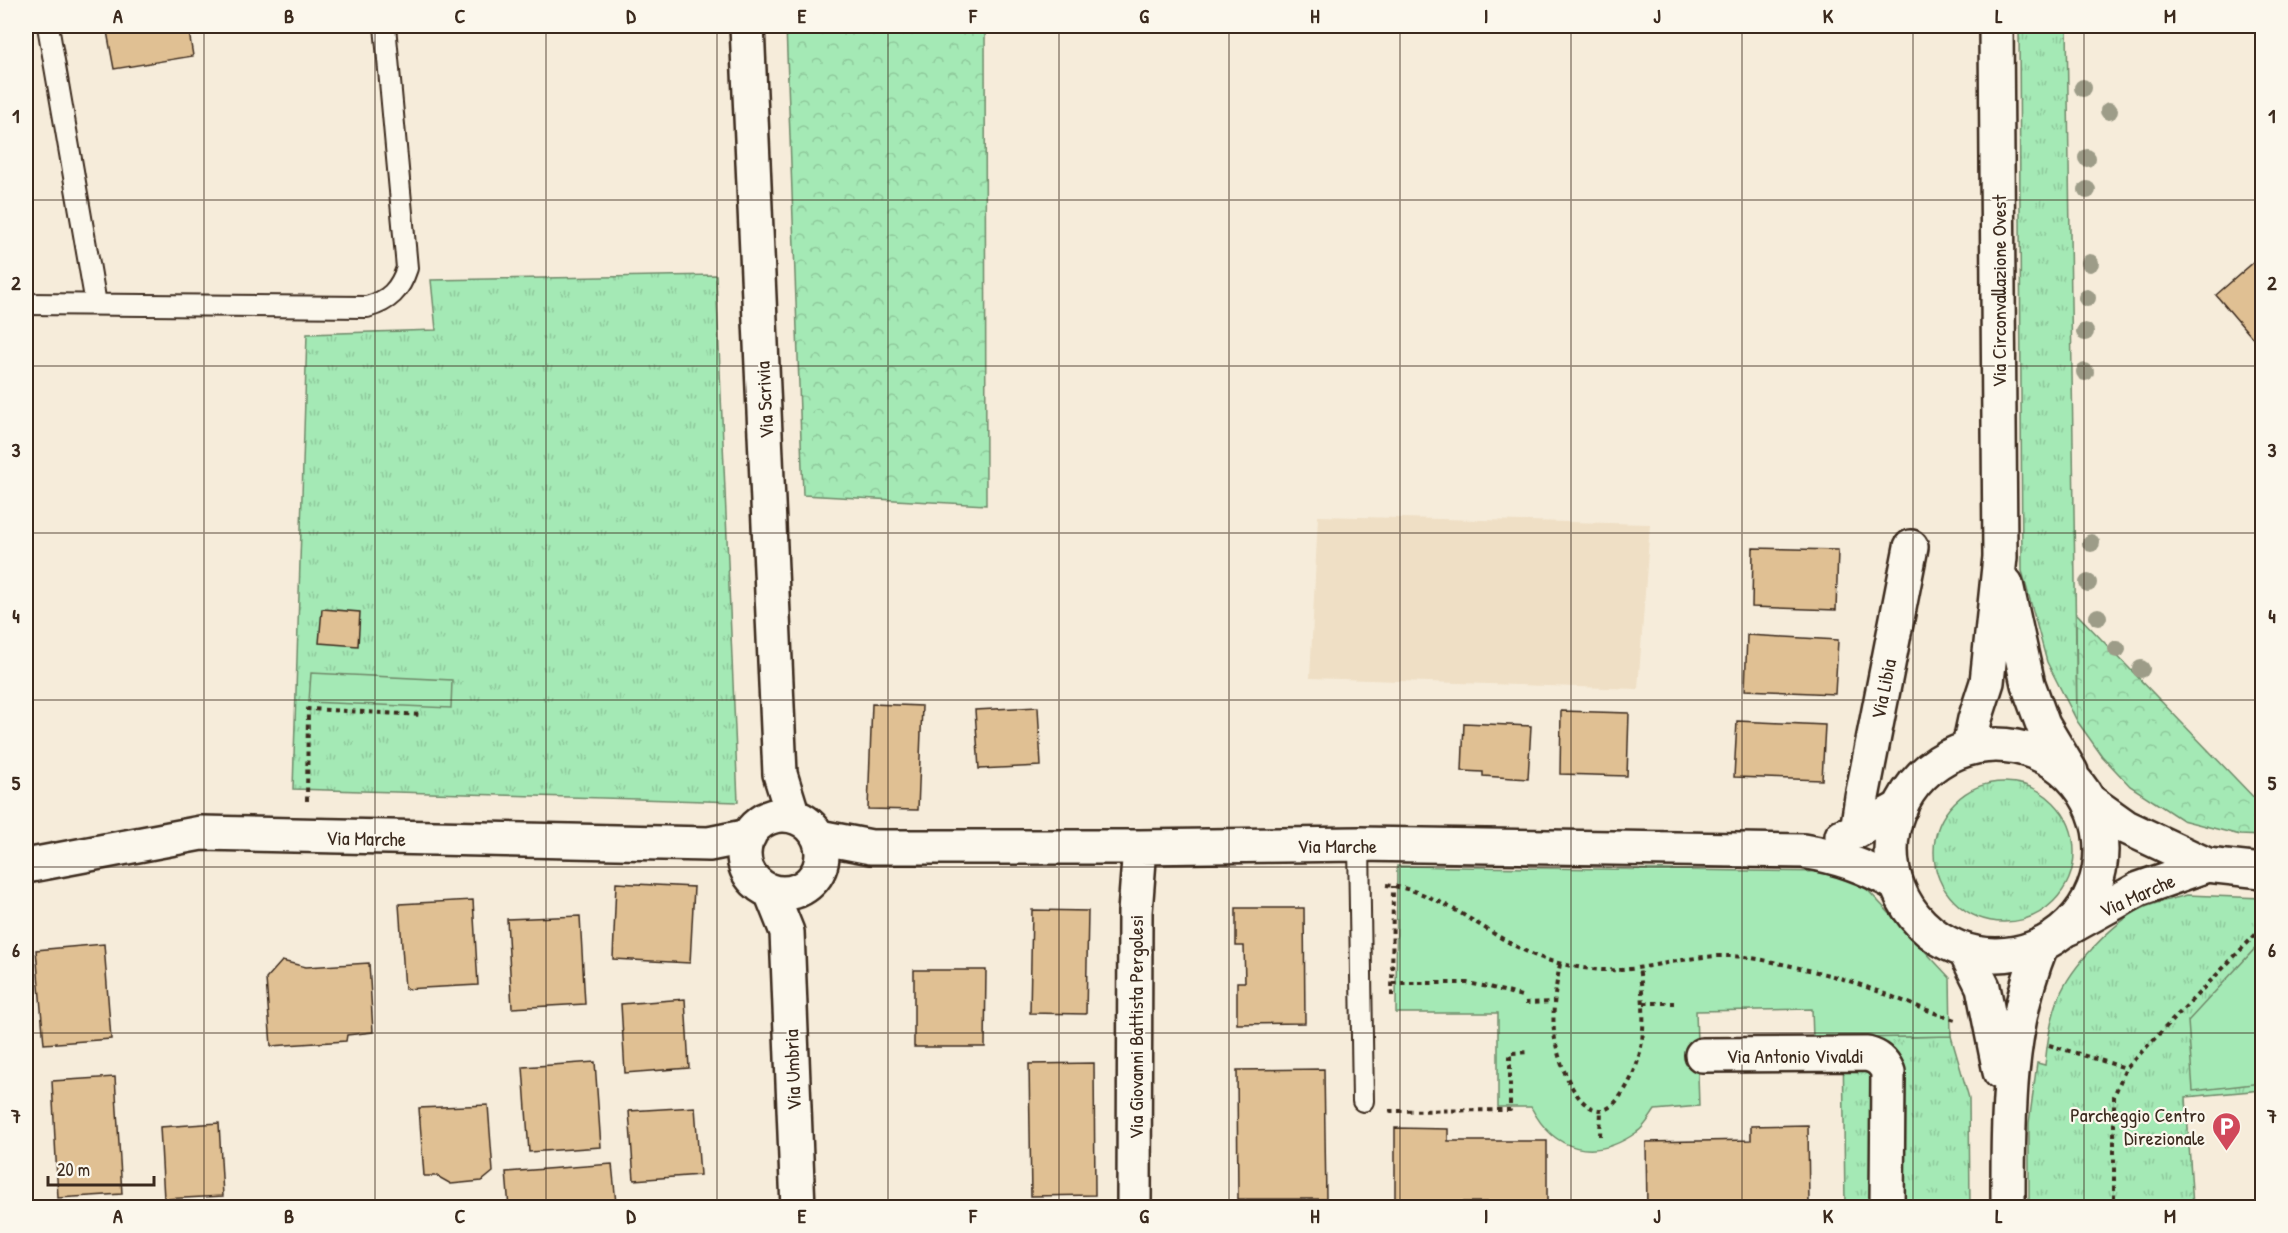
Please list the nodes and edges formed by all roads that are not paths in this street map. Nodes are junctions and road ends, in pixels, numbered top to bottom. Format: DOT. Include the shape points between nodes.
graph roads {
  1 [pos="48,26"];
  2 [pos="385,26"];
  3 [pos="747,26"];
  4 [pos="1996,26"];
  5 [pos="26,304"];
  6 [pos="96,304"];
  7 [pos="1911,547"];
  8 [pos="2000,557"];
  9 [pos="1969,747"];
  10 [pos="2083,790"];
  11 [pos="1901,807"];
  12 [pos="1857,831"];
  13 [pos="763,832"];
  14 [pos="1359,844"];
  15 [pos="821,846"];
  16 [pos="1140,848"];
  17 [pos="1803,851"];
  18 [pos="2208,865"];
  19 [pos="26,866"];
  20 [pos="2262,871"];
  21 [pos="1896,884"];
  22 [pos="785,891"];
  23 [pos="2069,928"];
  24 [pos="2041,946"];
  25 [pos="1965,951"];
  26 [pos="1702,1055"];
  27 [pos="1363,1101"];
  28 [pos="2008,1115"];
  29 [pos="798,1208"];
  30 [pos="1134,1208"];
  31 [pos="1887,1208"];
  32 [pos="2008,1208"];
  1 -- 6 [label="lane"];
  2 -- 6 [label="lane" via="407,268 393,295 367,307"];
  3 -- 13 [label="street, Via Scrivia" via="780,774"];
  4 -- 8 [label="street, Via Circonvallazione Ovest"];
  5 -- 6 [label="lane"];
  7 -- 12 [label="street, Via Libia"];
  8 -- 9 [label="street, Via Circonvallazione Ovest" via="1987,682"];
  8 -- 10 [label="street, Via Circonvallazione Ovest" via="2028,684 2043,725"];
  9 -- 10 [label="street" via="1998,744 2026,748 2052,760"];
  9 -- 11 [label="street" via="1944,757 1921,776"];
  10 -- 18 [label="street, Via Marche" via="2126,827"];
  10 -- 23 [label="street" via="2101,834 2101,868 2089,901"];
  11 -- 12 [label="street, Via Marche"];
  11 -- 21 [label="street" via="1894,824 1891,851"];
  12 -- 17 [label="street, Via Marche"];
  13 -- 15 [label="street" via="803,820 812,827"];
  13 -- 19 [label="street, Via Marche" via="709,844 201,833"];
  13 -- 22 [label="street" via="746,866 755,882"];
  14 -- 16 [label="street, Via Marche"];
  14 -- 17 [label="street, Via Marche"];
  14 -- 27 [label="lane"];
  15 -- 16 [label="street, Via Marche"];
  15 -- 22 [label="street" via="816,877 809,885"];
  16 -- 30 [label="street, Via Giovanni Battista Pergolesi" via="1135,912"];
  17 -- 21 [label="street, Via Marche" via="1838,857"];
  18 -- 20 [label="street, Via Marche"];
  18 -- 23 [label="street, Via Marche" via="2139,890"];
  21 -- 25 [label="street" via="1912,913 1936,937"];
  22 -- 29 [label="street, Via Umbria"];
  23 -- 24 [label="street"];
  24 -- 25 [label="street" via="2004,956 1984,957"];
  24 -- 28 [label="street" via="2014,1037"];
  25 -- 28 [label="street" via="1983,987"];
  26 -- 31 [label="street, Via Antonio Vivaldi" via="1877,1057 1888,1072"];
  28 -- 32 [label="street"];
}
